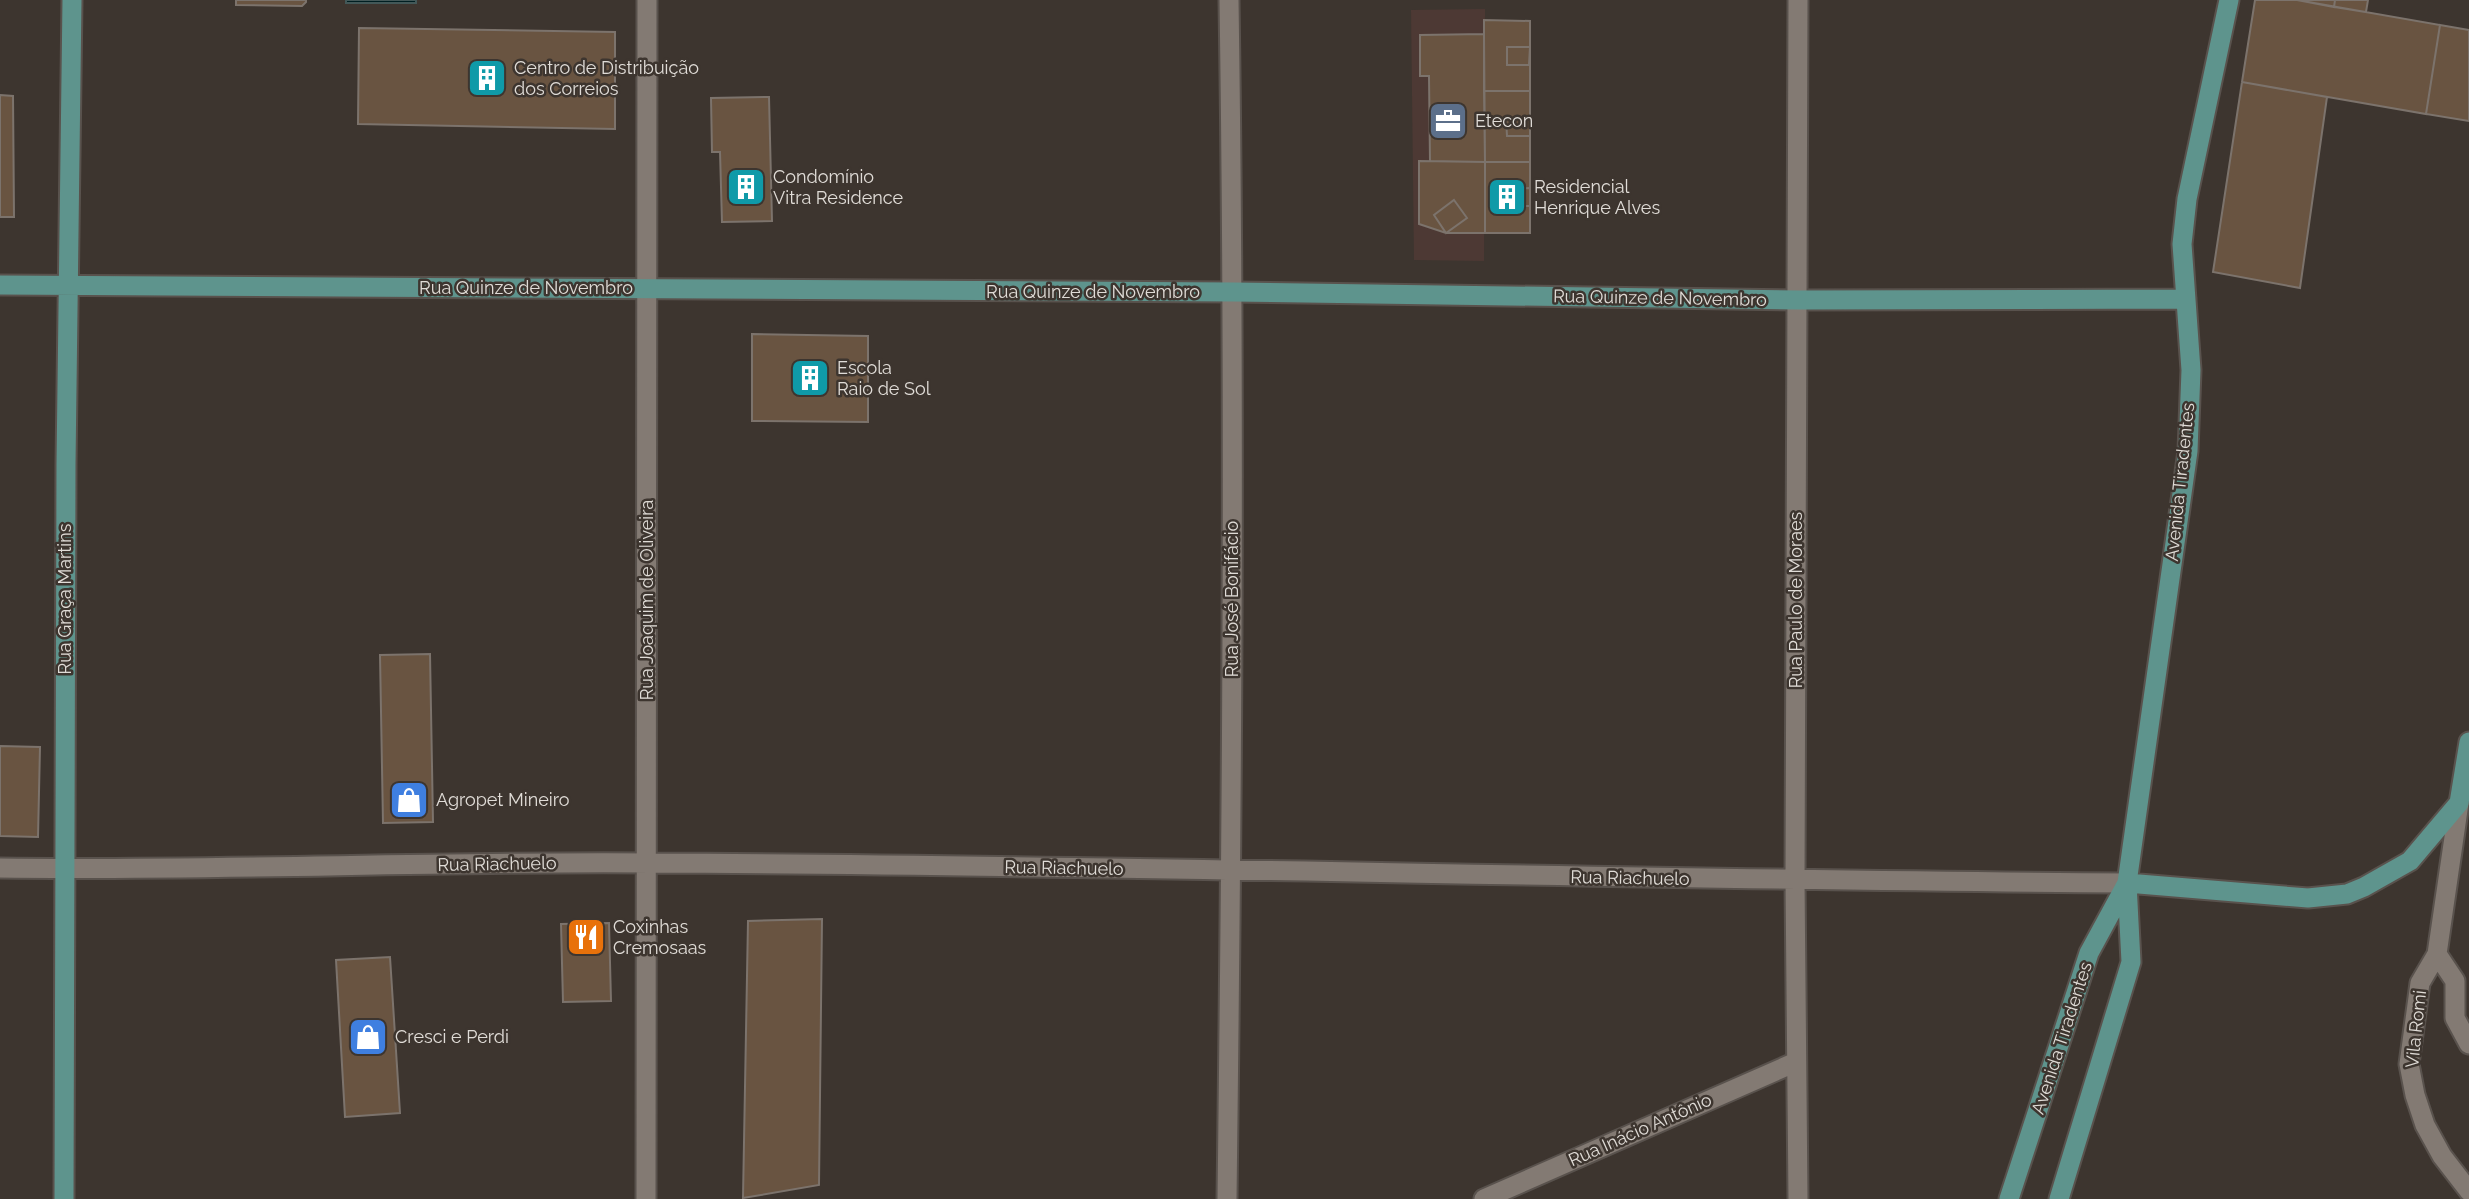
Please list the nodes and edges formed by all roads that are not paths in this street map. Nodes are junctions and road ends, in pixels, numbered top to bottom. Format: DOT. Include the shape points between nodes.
graph roads {
  1 [pos="72,0"];
  2 [pos="647,0"];
  3 [pos="1228,0"];
  4 [pos="1798,0"];
  5 [pos="2229,0"];
  6 [pos="0,285"];
  7 [pos="67,286"];
  8 [pos="647,289"];
  9 [pos="1234,292"];
  10 [pos="2186,299"];
  11 [pos="1798,300"];
  12 [pos="2469,741"];
  13 [pos="2459,803"];
  14 [pos="647,862"];
  15 [pos="0,868"];
  16 [pos="64,869"];
  17 [pos="1231,870"];
  18 [pos="1795,881"];
  19 [pos="2127,883"];
  20 [pos="2437,954"];
  21 [pos="2469,1044"];
  22 [pos="1796,1062"];
  23 [pos="2469,1191"];
  24 [pos="64,1199"];
  25 [pos="646,1199"];
  26 [pos="1227,1199"];
  27 [pos="1484,1199"];
  28 [pos="1798,1199"];
  29 [pos="2010,1199"];
  30 [pos="2059,1199"];
  1 -- 7 [label="main road, Rua Graça Martins"];
  2 -- 8 [label="street, Rua Joaquim de Oliveira"];
  3 -- 9 [label="street, Rua José Bonifácio"];
  4 -- 11 [label="street, Rua Paulo de Moraes"];
  5 -- 10 [label="main road, Avenida Tiradentes" via="2187,199 2182,244"];
  6 -- 7 [label="main road, Rua Quinze de Novembro"];
  7 -- 8 [label="main road, Rua Quinze de Novembro"];
  7 -- 16 [label="main road, Rua Graça Martins"];
  8 -- 9 [label="main road, Rua Quinze de Novembro"];
  8 -- 14 [label="street, Rua Joaquim de Oliveira"];
  9 -- 11 [label="main road, Rua Quinze de Novembro"];
  9 -- 17 [label="street, Rua José Bonifácio"];
  10 -- 11 [label="main road, Rua Quinze de Novembro"];
  10 -- 19 [label="main road, Avenida Tiradentes" via="2191,370 2188,451"];
  11 -- 18 [label="street, Rua Paulo de Moraes"];
  12 -- 13 [label="main road"];
  13 -- 19 [label="main road" via="2410,861 2347,894 2308,898"];
  13 -- 20 [label="street"];
  14 -- 16 [label="street, Rua Riachuelo"];
  14 -- 17 [label="street, Rua Riachuelo"];
  14 -- 25 [label="street, Rua Joaquim de Oliveira"];
  15 -- 16 [label="street, Rua Riachuelo"];
  16 -- 24 [label="main road, Rua Graça Martins"];
  17 -- 18 [label="street, Rua Riachuelo"];
  17 -- 26 [label="street, Rua José Bonifácio"];
  18 -- 19 [label="street, Rua Riachuelo"];
  18 -- 22 [label="street, Rua Paulo de Moraes"];
  19 -- 29 [label="main road, Avenida Tiradentes" via="2089,953"];
  19 -- 30 [label="main road, Avenida Tiradentes" via="2131,962"];
  20 -- 21 [label="street, Vila Romi" via="2455,981 2455,1018"];
  20 -- 23 [label="street, Vila Romi" via="2420,983 2409,1064 2425,1125"];
  22 -- 27 [label="street, Rua Inácio Antônio"];
  22 -- 28 [label="street, Rua Paulo de Moraes"];
}
